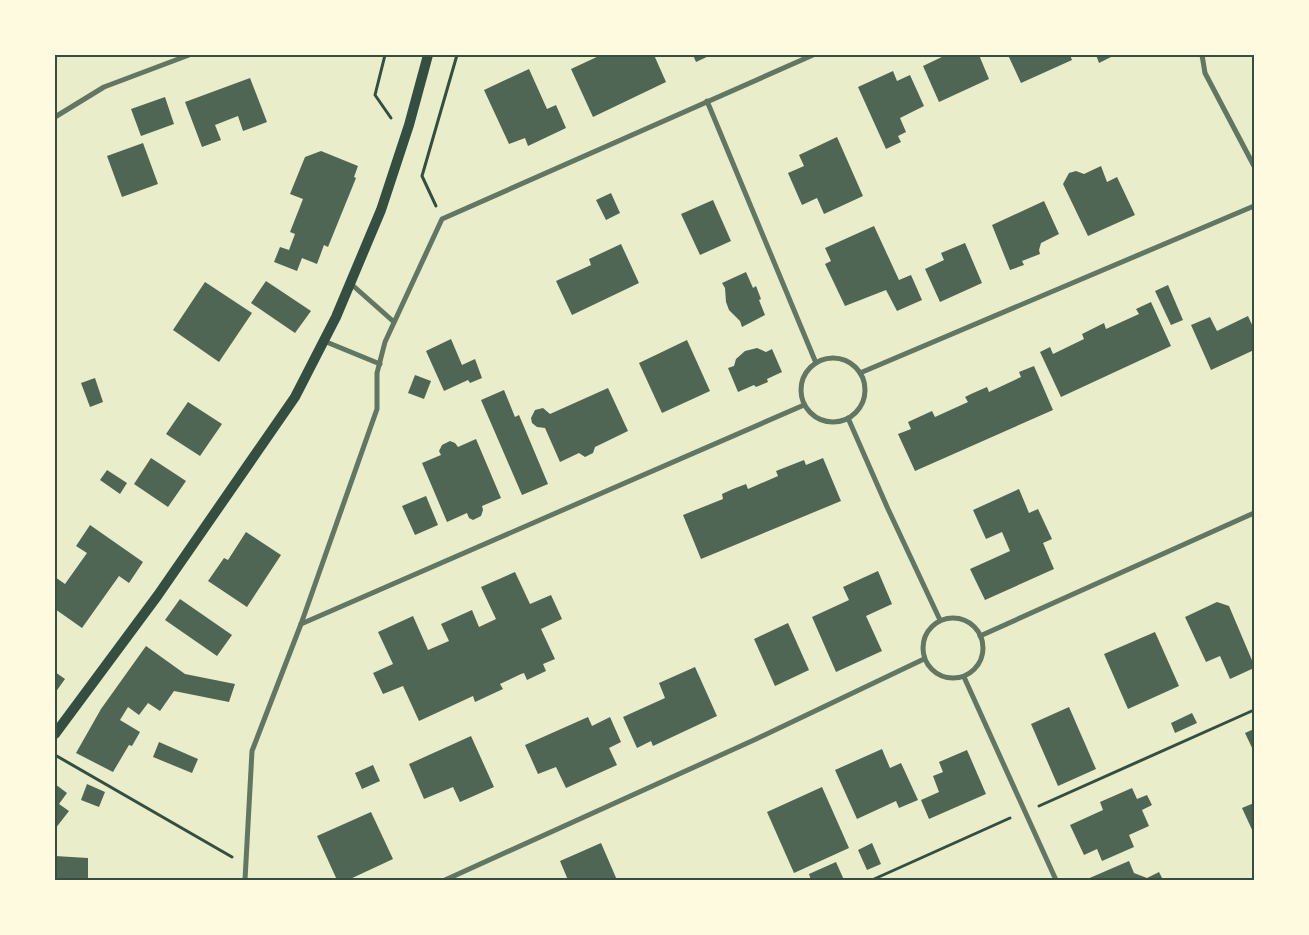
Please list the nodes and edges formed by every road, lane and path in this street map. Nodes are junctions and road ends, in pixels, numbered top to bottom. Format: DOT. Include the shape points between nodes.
graph roads {
  1 [pos="189,55"];
  2 [pos="385,55"];
  3 [pos="428,55"];
  4 [pos="457,55"];
  5 [pos="813,55"];
  6 [pos="1202,55"];
  7 [pos="707,101"];
  8 [pos="55,117"];
  9 [pos="408,125"];
  10 [pos="1254,166"];
  11 [pos="1254,206"];
  12 [pos="442,219"];
  13 [pos="350,283"];
  14 [pos="394,322"];
  15 [pos="324,341"];
  16 [pos="816,363"];
  17 [pos="380,364"];
  18 [pos="860,373"];
  19 [pos="804,405"];
  20 [pos="848,418"];
  21 [pos="1254,514"];
  22 [pos="940,620"];
  23 [pos="301,624"];
  24 [pos="980,636"];
  25 [pos="924,659"];
  26 [pos="964,676"];
  27 [pos="1254,710"];
  28 [pos="55,734"];
  29 [pos="55,755"];
  30 [pos="1026,811"];
  31 [pos="246,865"];
  32 [pos="245,880"];
  33 [pos="445,880"];
  34 [pos="872,880"];
  35 [pos="1056,880"];
  1 -- 8 [label="street" via="104,87"];
  2 -- 9 [label="path" via="375,95 393,121"];
  3 -- 9 [label="main road"];
  4 -- 12 [label="path" via="422,176"];
  5 -- 7 [label="street"];
  6 -- 10 [label="street" via="1205,73"];
  7 -- 12 [label="street"];
  7 -- 16 [label="street"];
  9 -- 13 [label="main road" via="382,210"];
  11 -- 18 [label="street"];
  12 -- 14 [label="street"];
  13 -- 14 [label="street"];
  13 -- 15 [label="main road"];
  14 -- 17 [label="street"];
  15 -- 17 [label="street"];
  15 -- 28 [label="main road" via="289,405 158,595"];
  16 -- 18 [label="street" via="824,359 840,359 852,364"];
  16 -- 19 [label="street" via="802,380"];
  17 -- 23 [label="street" via="377,408"];
  18 -- 20 [label="street" via="864,382 862,404"];
  19 -- 20 [label="street" via="811,413 827,421 838,422"];
  19 -- 23 [label="street"];
  20 -- 22 [label="street"];
  21 -- 24 [label="street"];
  22 -- 24 [label="street" via="967,622"];
  22 -- 25 [label="street" via="926,634"];
  23 -- 31 [label="street" via="252,751"];
  24 -- 26 [label="street" via="982,652 978,665"];
  25 -- 26 [label="street" via="938,675 948,678"];
  25 -- 33 [label="street"];
  26 -- 30 [label="street"];
  27 -- 30 [label="path"];
  29 -- 31 [label="path"];
  30 -- 34 [label="path"];
  30 -- 35 [label="street"];
  31 -- 32 [label="street"];
}
